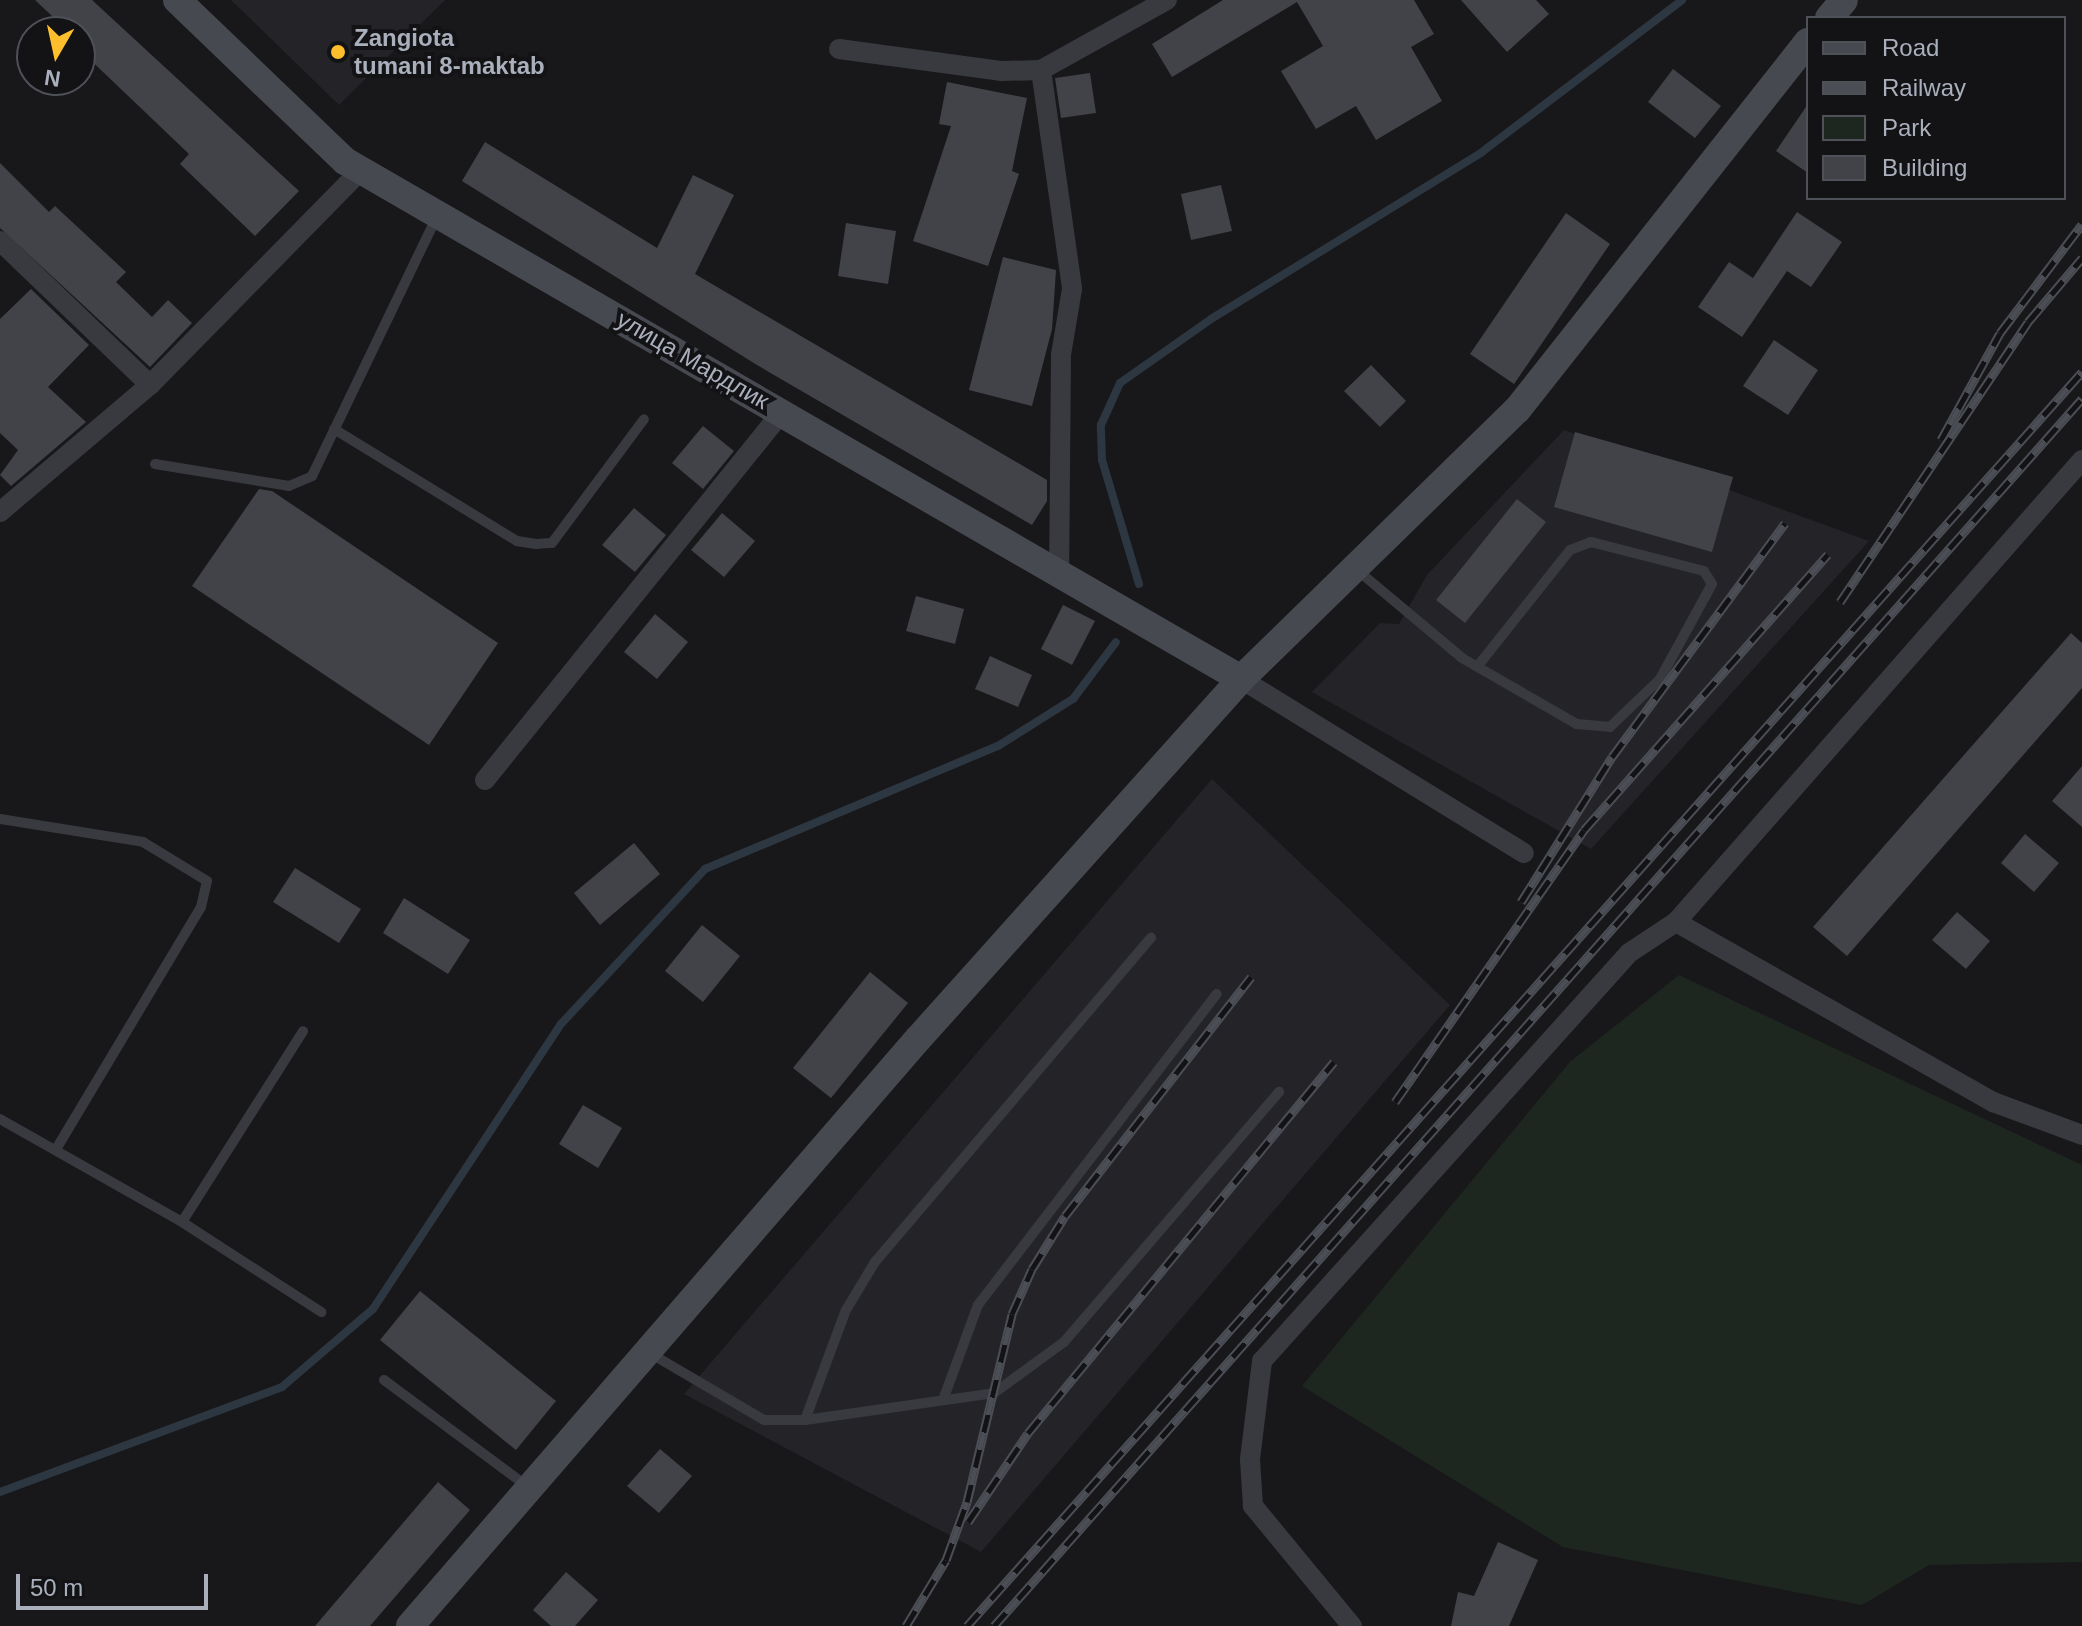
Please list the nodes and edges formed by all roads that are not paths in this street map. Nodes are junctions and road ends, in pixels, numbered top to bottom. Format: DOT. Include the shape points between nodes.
graph roads {
  1 [pos="177,0"];
  2 [pos="1167,0"];
  3 [pos="1844,0"];
  4 [pos="1831,16"];
  5 [pos="1806,45"];
  6 [pos="839,49"];
  7 [pos="1041,70"];
  8 [pos="361,170"];
  9 [pos="437,214"];
  10 [pos="0,241"];
  11 [pos="150,385"];
  12 [pos="782,412"];
  13 [pos="644,419"];
  14 [pos="334,429"];
  15 [pos="2082,460"];
  16 [pos="155,464"];
  17 [pos="0,512"];
  18 [pos="1356,569"];
  19 [pos="1059,574"];
  20 [pos="1477,667"];
  21 [pos="1241,679"];
  22 [pos="485,780"];
  23 [pos="0,819"];
  24 [pos="1524,853"];
  25 [pos="1676,922"];
  26 [pos="1151,938"];
  27 [pos="1217,994"];
  28 [pos="303,1031"];
  29 [pos="1279,1092"];
  30 [pos="0,1119"];
  31 [pos="2082,1135"];
  32 [pos="57,1148"];
  33 [pos="182,1222"];
  34 [pos="321,1312"];
  35 [pos="646,1351"];
  36 [pos="384,1380"];
  37 [pos="943,1400"];
  38 [pos="805,1420"];
  39 [pos="528,1487"];
  40 [pos="410,1626"];
  41 [pos="1352,1626"];
  1 -- 8 [label="main road, улица Мардлик"];
  2 -- 7 [label="street"];
  3 -- 4 [label="main road"];
  5 -- 18 [label="main road" via="1517,410"];
  6 -- 7 [label="street" via="1001,71"];
  7 -- 19 [label="street" via="1072,289 1061,355"];
  8 -- 9 [label="main road, улица Мардлик"];
  8 -- 11 [label="street"];
  9 -- 12 [label="main road, улица Мардлик"];
  9 -- 14 [label="lane"];
  10 -- 11 [label="street"];
  11 -- 17 [label="street"];
  12 -- 19 [label="main road, улица Мардлик"];
  12 -- 22 [label="street"];
  13 -- 14 [label="lane" via="552,543 536,544 517,541"];
  14 -- 16 [label="lane" via="312,476 302,484"];
  15 -- 25 [label="street"];
  18 -- 20 [label="lane"];
  18 -- 21 [label="main road"];
  19 -- 21 [label="main road, улица Мардлик"];
  20 -- 20 [label="lane" via="1577,724 1610,727 1660,679 1712,584 1704,571 1591,542 1570,550"];
  21 -- 24 [label="street"];
  21 -- 35 [label="main road"];
  23 -- 32 [label="lane" via="143,842 207,881 201,907"];
  25 -- 31 [label="street" via="1993,1102"];
  25 -- 41 [label="street" via="1629,953 1262,1361 1250,1459 1253,1506"];
  26 -- 38 [label="lane" via="875,1262 846,1310"];
  27 -- 37 [label="lane" via="978,1305"];
  28 -- 33 [label="lane"];
  29 -- 37 [label="lane" via="1064,1342 994,1393"];
  30 -- 32 [label="lane"];
  32 -- 33 [label="lane"];
  33 -- 34 [label="lane"];
  35 -- 38 [label="lane" via="764,1420"];
  35 -- 39 [label="main road"];
  36 -- 39 [label="lane"];
  37 -- 38 [label="lane"];
  39 -- 40 [label="main road"];
}
